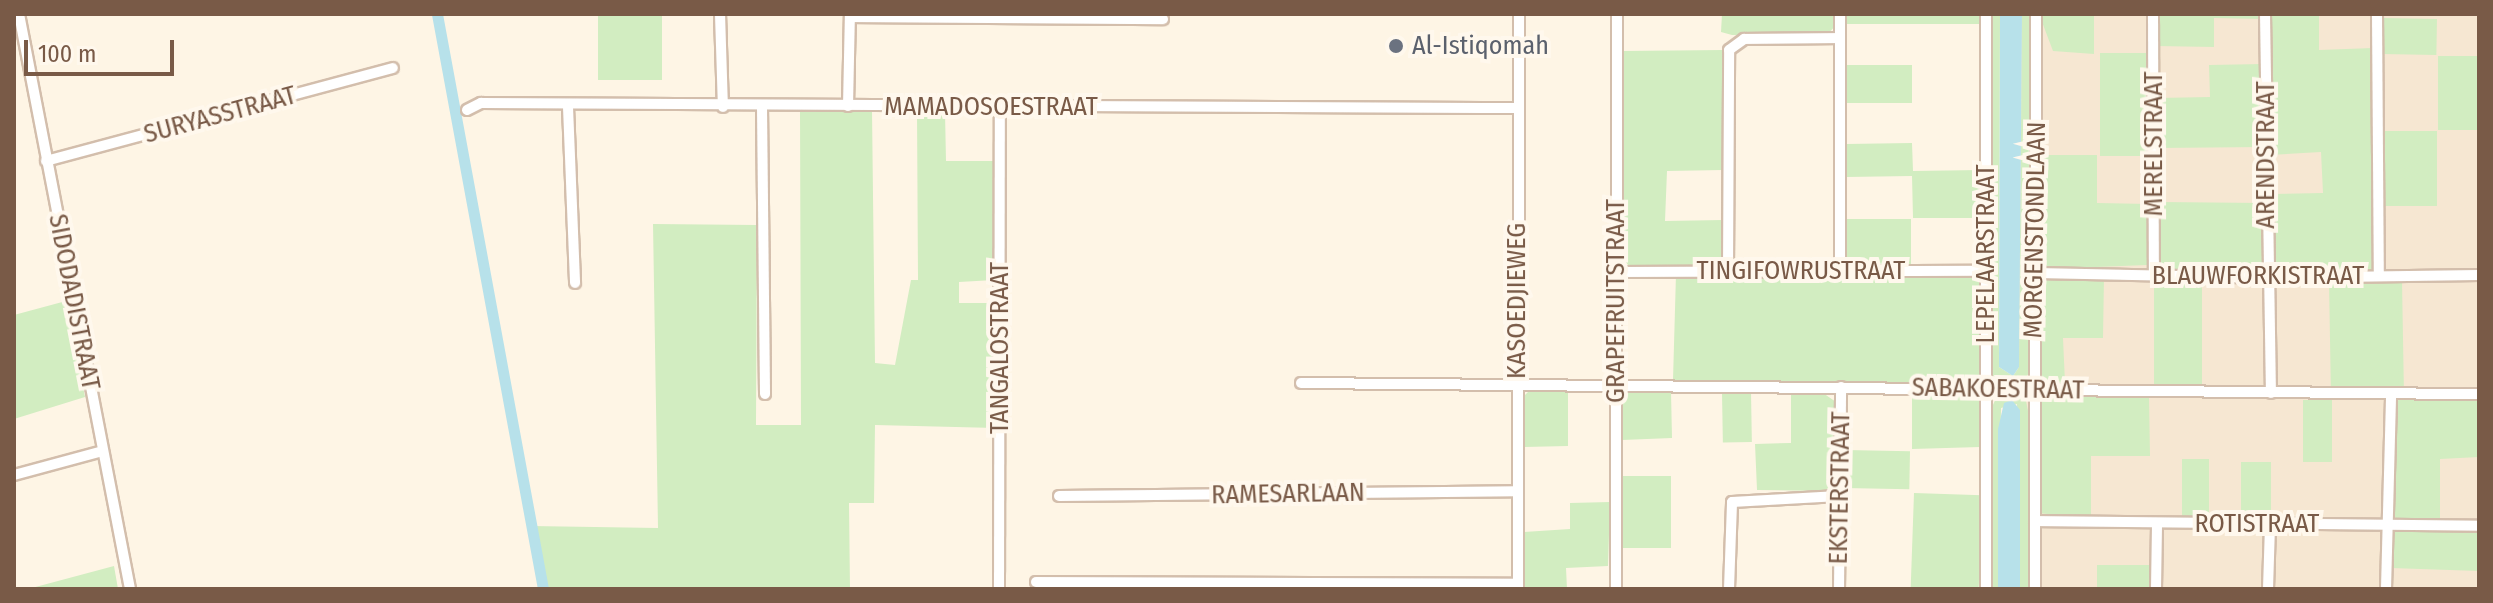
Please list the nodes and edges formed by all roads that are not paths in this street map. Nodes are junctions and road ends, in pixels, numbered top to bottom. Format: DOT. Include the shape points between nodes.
graph roads {
  1 [pos="19,14"];
  2 [pos="720,14"];
  3 [pos="1519,14"];
  4 [pos="1617,14"];
  5 [pos="1840,14"];
  6 [pos="1986,14"];
  7 [pos="2036,14"];
  8 [pos="2153,14"];
  9 [pos="2265,14"];
  10 [pos="2377,14"];
  11 [pos="850,16"];
  12 [pos="1163,19"];
  13 [pos="1840,38"];
  14 [pos="393,68"];
  15 [pos="848,106"];
  16 [pos="568,107"];
  17 [pos="723,107"];
  18 [pos="762,107"];
  19 [pos="1000,108"];
  20 [pos="1518,108"];
  21 [pos="467,110"];
  22 [pos="46,161"];
  23 [pos="1840,269"];
  24 [pos="1728,270"];
  25 [pos="1986,271"];
  26 [pos="1616,272"];
  27 [pos="2036,273"];
  28 [pos="2154,275"];
  29 [pos="2479,275"];
  30 [pos="2379,276"];
  31 [pos="2267,278"];
  32 [pos="575,283"];
  33 [pos="1301,383"];
  34 [pos="1517,383"];
  35 [pos="1615,385"];
  36 [pos="1841,387"];
  37 [pos="1987,388"];
  38 [pos="2032,389"];
  39 [pos="2271,393"];
  40 [pos="765,394"];
  41 [pos="2479,394"];
  42 [pos="2391,396"];
  43 [pos="103,451"];
  44 [pos="14,475"];
  45 [pos="1517,491"];
  46 [pos="1059,496"];
  47 [pos="1839,496"];
  48 [pos="2035,521"];
  49 [pos="2157,523"];
  50 [pos="2387,523"];
  51 [pos="2270,524"];
  52 [pos="2479,526"];
  53 [pos="1036,582"];
  54 [pos="1518,586"];
  55 [pos="130,589"];
  56 [pos="999,589"];
  57 [pos="1616,589"];
  58 [pos="1729,589"];
  59 [pos="1839,589"];
  60 [pos="1986,589"];
  61 [pos="2035,589"];
  62 [pos="2156,589"];
  63 [pos="2268,589"];
  64 [pos="2386,589"];
  1 -- 22 [label="street, SIDODADISTRAAT"];
  2 -- 17 [label="street"];
  3 -- 20 [label="street, KASOEDJIEWEG"];
  4 -- 26 [label="street, GRAPEFRUITSTRAAT"];
  5 -- 13 [label="street"];
  6 -- 25 [label="street, LEPELAARSTRAAT"];
  7 -- 27 [label="street, MORGENSTONDLAAN"];
  8 -- 28 [label="street, MERELSTRAAT"];
  9 -- 31 [label="street, ARENDSTRAAT"];
  10 -- 30 [label="street"];
  11 -- 12 [label="street"];
  11 -- 15 [label="street"];
  13 -- 23 [label="street"];
  13 -- 24 [label="street" via="1744,39 1729,50"];
  14 -- 22 [label="street, SURYASSTRAAT"];
  15 -- 18 [label="street, MAMADOSOESTRAAT"];
  15 -- 19 [label="street, MAMADOSOESTRAAT"];
  16 -- 17 [label="street, MAMADOSOESTRAAT"];
  16 -- 21 [label="street, MAMADOSOESTRAAT" via="481,103"];
  16 -- 32 [label="street"];
  17 -- 18 [label="street, MAMADOSOESTRAAT"];
  18 -- 40 [label="street"];
  19 -- 20 [label="street, MAMADOSOESTRAAT"];
  19 -- 56 [label="street, TANGALOSTRAAT"];
  20 -- 34 [label="street, KASOEDJIEWEG"];
  22 -- 43 [label="street, SIDODADISTRAAT"];
  23 -- 24 [label="street, TINGIFOWRUSTRAAT"];
  23 -- 25 [label="street, TINGIFOWRUSTRAAT"];
  24 -- 26 [label="street, TINGIFOWRUSTRAAT"];
  25 -- 37 [label="street, LEPELAARSTRAAT"];
  26 -- 35 [label="street, GRAPEFRUITSTRAAT"];
  27 -- 28 [label="street, BLAUWFORKISTRAAT"];
  27 -- 38 [label="street, MORGENSTONDLAAN"];
  28 -- 31 [label="street, BLAUWFORKISTRAAT"];
  29 -- 30 [label="street, BLAUWFORKISTRAAT"];
  30 -- 31 [label="street, BLAUWFORKISTRAAT"];
  31 -- 39 [label="street, ARENDSTRAAT"];
  33 -- 34 [label="street, SABAKOESTRAAT"];
  34 -- 35 [label="street, SABAKOESTRAAT"];
  34 -- 45 [label="street, KASOEDJIEWEG"];
  35 -- 36 [label="street, SABAKOESTRAAT"];
  35 -- 57 [label="street, GRAPEFRUITSTRAAT"];
  36 -- 37 [label="street, SABAKOESTRAAT"];
  36 -- 47 [label="street, EKSTERSTRAAT"];
  37 -- 38 [label="street, SABAKOESTRAAT"];
  37 -- 60 [label="street, LEPELAARSTRAAT"];
  38 -- 39 [label="street, SABAKOESTRAAT"];
  38 -- 48 [label="street, MORGENSTONDLAAN"];
  39 -- 42 [label="street, SABAKOESTRAAT"];
  41 -- 42 [label="street, SABAKOESTRAAT"];
  42 -- 50 [label="street"];
  43 -- 44 [label="street"];
  43 -- 55 [label="street, SIDODADISTRAAT"];
  45 -- 46 [label="street, RAMESARLAAN"];
  45 -- 54 [label="street, KASOEDJIEWEG"];
  47 -- 58 [label="street" via="1732,502"];
  47 -- 59 [label="street, EKSTERSTRAAT"];
  48 -- 49 [label="street, ROTISTRAAT"];
  48 -- 61 [label="street, MORGENSTONDLAAN"];
  49 -- 51 [label="street, ROTISTRAAT"];
  49 -- 62 [label="street"];
  50 -- 51 [label="street, ROTISTRAAT"];
  50 -- 52 [label="street, ROTISTRAAT"];
  50 -- 64 [label="street"];
  51 -- 63 [label="street"];
  53 -- 54 [label="street"];
}
